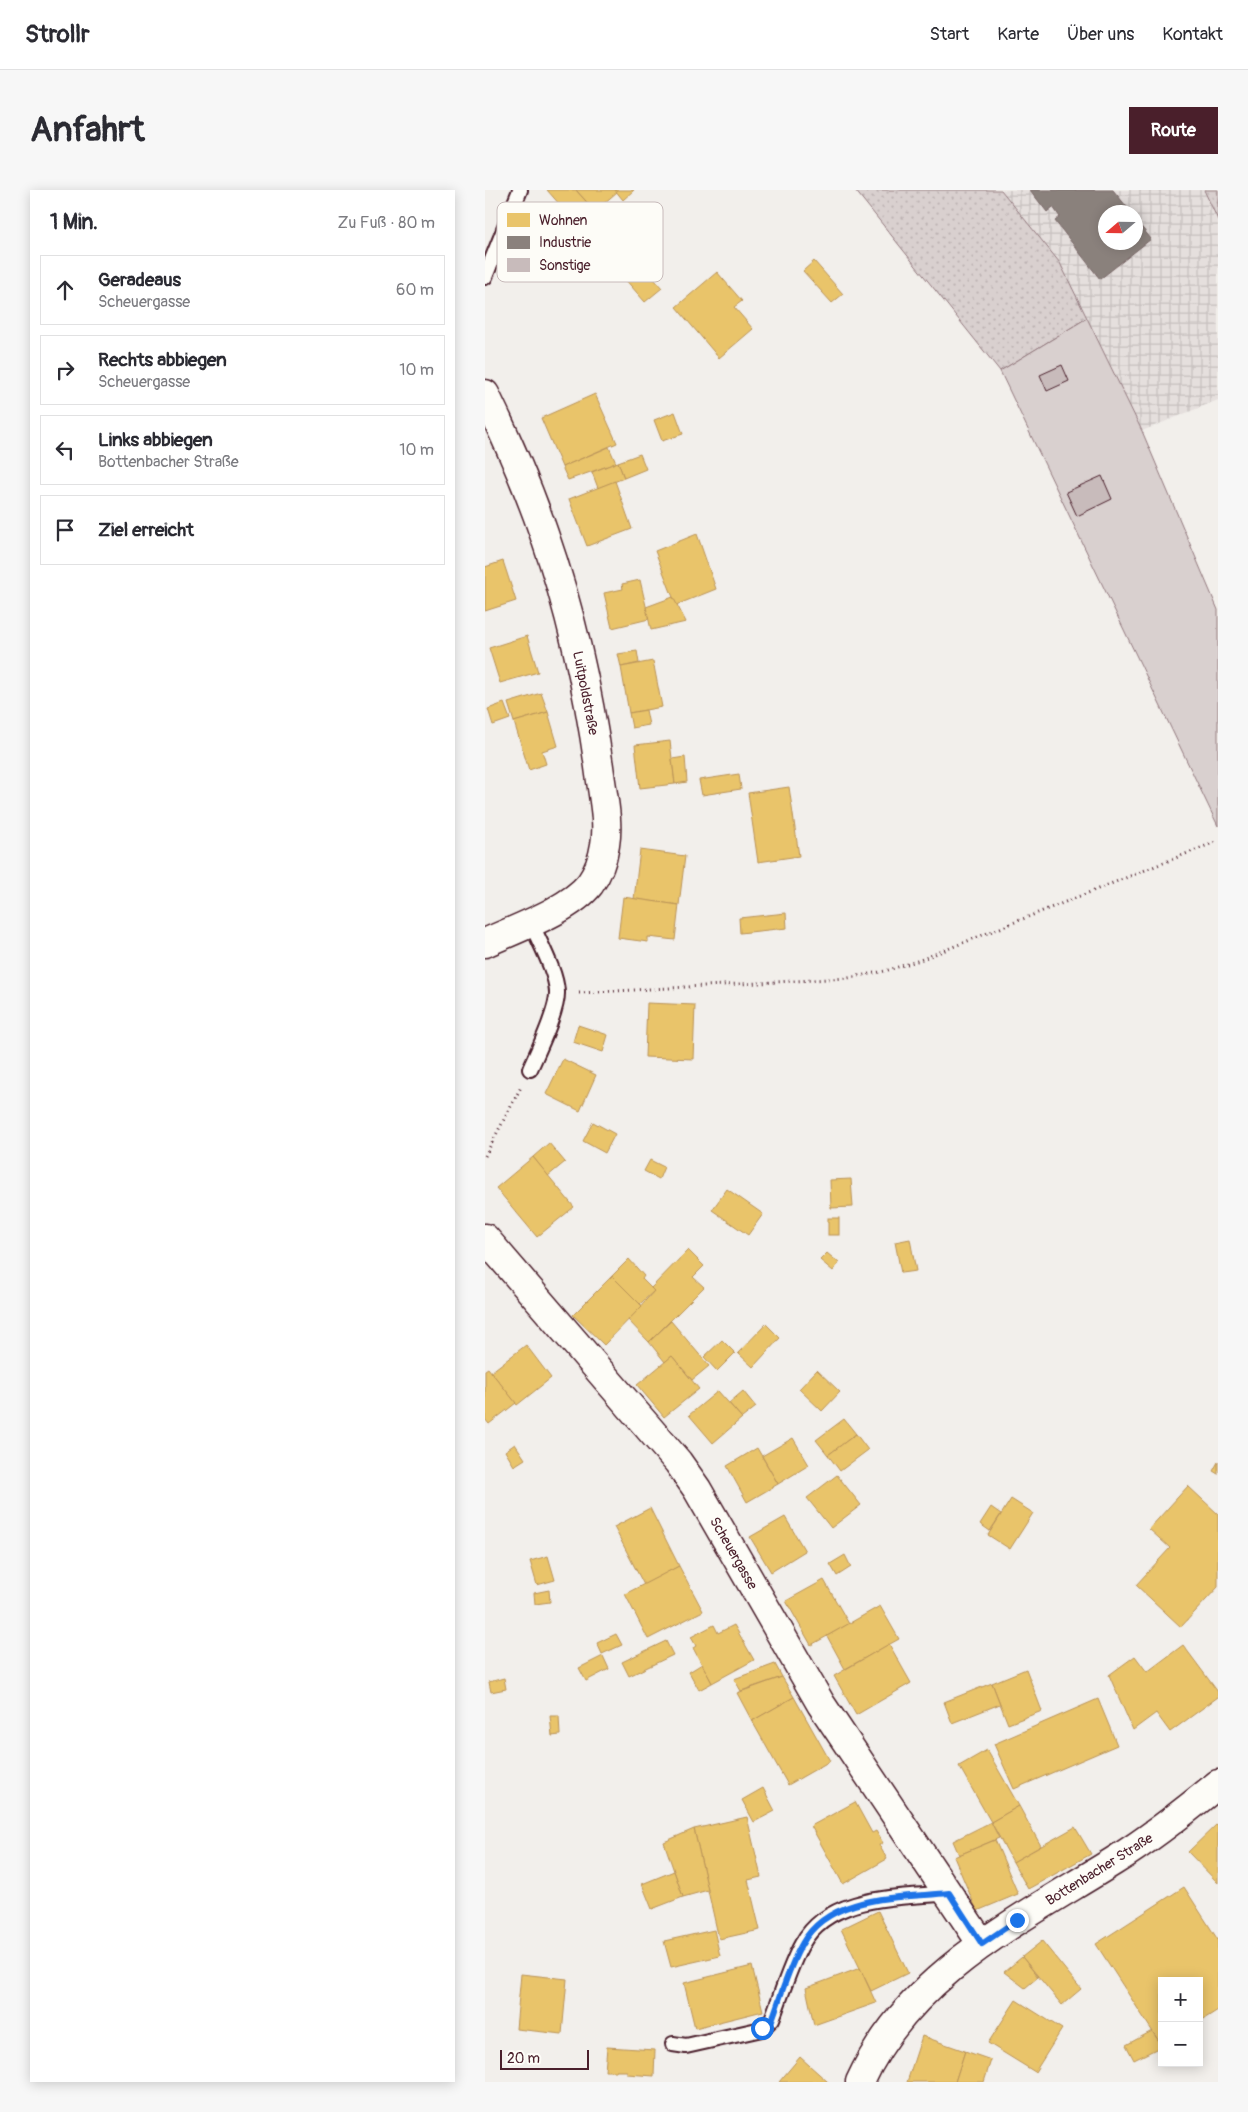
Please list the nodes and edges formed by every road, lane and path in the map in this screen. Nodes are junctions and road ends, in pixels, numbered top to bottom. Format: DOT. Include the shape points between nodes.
graph roads {
  1 [pos="520,190"];
  2 [pos="515,202"];
  3 [pos="497,247"];
  4 [pos="485,277"];
  5 [pos="485,394"];
  6 [pos="1218,841"];
  7 [pos="531,922"];
  8 [pos="485,943"];
  9 [pos="557,994"];
  10 [pos="530,1069"];
  11 [pos="485,1156"];
  12 [pos="485,1238"];
  13 [pos="1218,1784"];
  14 [pos="949,1893"];
  15 [pos="982,1944"];
  16 [pos="673,2044"];
  17 [pos="860,2082"];
  1 -- 2 [label="lane"];
  3 -- 4 [label="lane"];
  5 -- 7 [label="street, Luitpoldstraße" via="544,534 574,634 596,744 607,823 603,854 591,883 578,896"];
  6 -- 9 [label="path" via="885,971 848,978"];
  7 -- 8 [label="street, Luitpoldstraße"];
  7 -- 9 [label="lane" via="555,981"];
  9 -- 10 [label="lane"];
  10 -- 11 [label="path"];
  12 -- 14 [label="street, Scheuergasse" via="687,1476 821,1704"];
  13 -- 15 [label="street, Bottenbacher Straße" via="1161,1830"];
  14 -- 15 [label="street, Scheuergasse"];
  14 -- 16 [label="lane" via="879,1900 841,1909 818,1924 802,1944 772,2020 762,2028 686,2046"];
  15 -- 17 [label="street, Bottenbacher Straße" via="932,1982 899,2019"];
}
